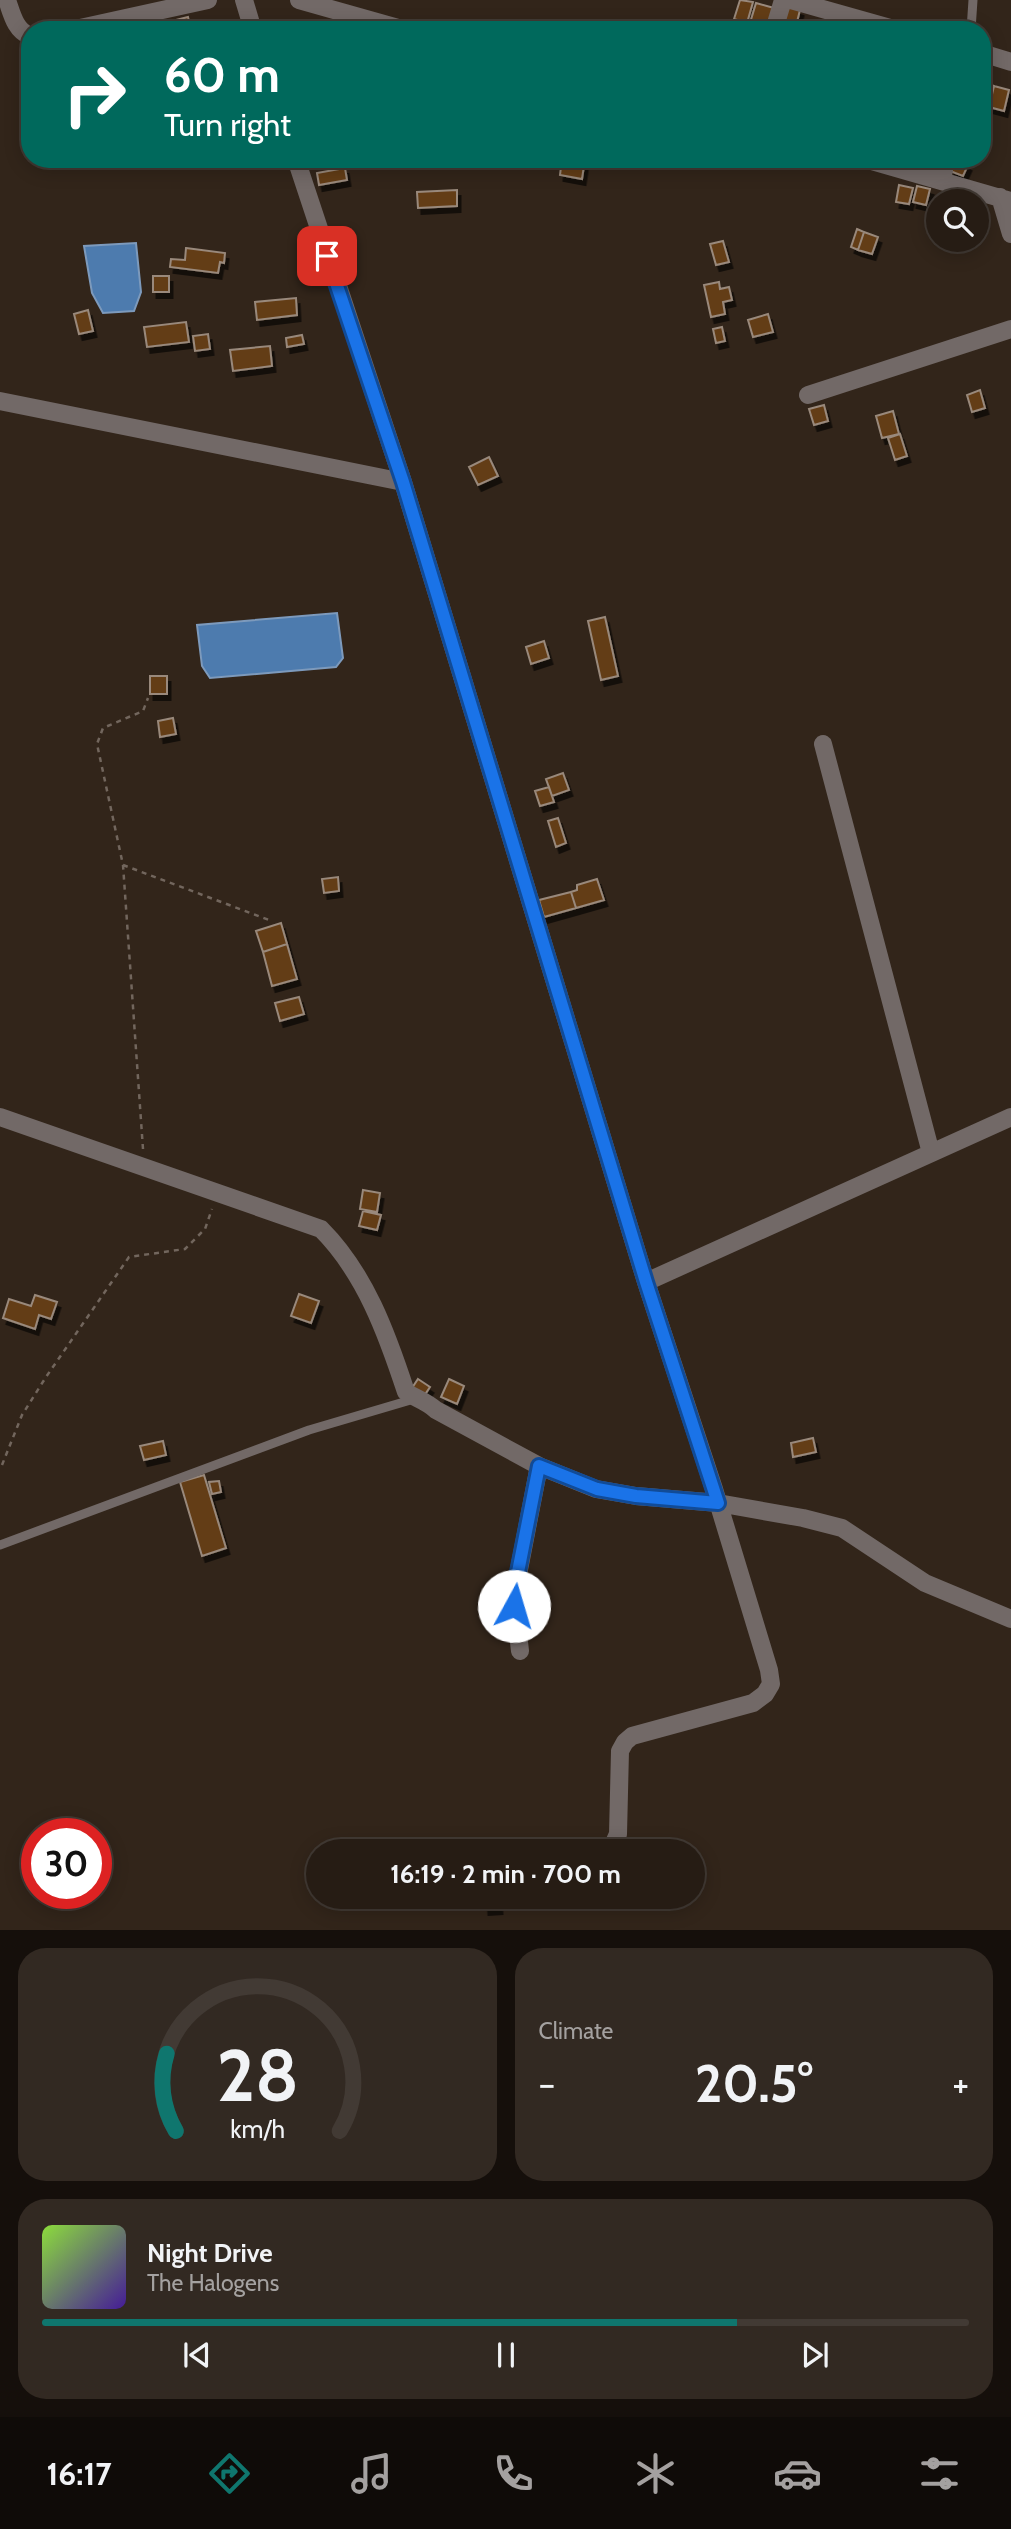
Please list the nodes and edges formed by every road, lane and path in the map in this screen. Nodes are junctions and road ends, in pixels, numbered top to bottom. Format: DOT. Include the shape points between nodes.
graph roads {
  1 [pos="7,0"];
  2 [pos="208,0"];
  3 [pos="244,0"];
  4 [pos="299,0"];
  5 [pos="783,0"];
  6 [pos="791,0"];
  7 [pos="973,0"];
  8 [pos="112,21"];
  9 [pos="250,21"];
  10 [pos="373,21"];
  11 [pos="777,21"];
  12 [pos="865,21"];
  13 [pos="972,21"];
  14 [pos="21,31"];
  15 [pos="991,56"];
  16 [pos="1011,62"];
  17 [pos="299,168"];
  18 [pos="896,168"];
  19 [pos="944,168"];
  20 [pos="942,181"];
  21 [pos="1005,199"];
  22 [pos="1011,234"];
  23 [pos="1011,330"];
  24 [pos="808,395"];
  25 [pos="0,401"];
  26 [pos="403,482"];
  27 [pos="148,698"];
  28 [pos="822,744"];
  29 [pos="123,865"];
  30 [pos="269,920"];
  31 [pos="0,1117"];
  32 [pos="1011,1117"];
  33 [pos="931,1153"];
  34 [pos="144,1166"];
  35 [pos="218,1192"];
  36 [pos="646,1282"];
  37 [pos="416,1398"];
  38 [pos="2,1465"];
  39 [pos="539,1466"];
  40 [pos="716,1496"];
  41 [pos="0,1545"];
  42 [pos="1011,1619"];
  43 [pos="520,1651"];
  44 [pos="616,1839"];
  1 -- 14 [label="street"];
  2 -- 8 [label="street"];
  3 -- 9 [label="street"];
  4 -- 10 [label="street"];
  5 -- 11 [label="street"];
  6 -- 12 [label="street"];
  7 -- 13 [label="lane"];
  15 -- 16 [label="street"];
  17 -- 26 [label="street"];
  18 -- 20 [label="street"];
  19 -- 20 [label="street"];
  20 -- 21 [label="street"];
  21 -- 22 [label="street"];
  23 -- 24 [label="street"];
  25 -- 26 [label="street"];
  26 -- 36 [label="street"];
  27 -- 29 [label="path" via="143,711 103,728 97,744"];
  28 -- 33 [label="street"];
  29 -- 30 [label="path"];
  29 -- 34 [label="path"];
  31 -- 34 [label="street"];
  32 -- 33 [label="street"];
  33 -- 36 [label="street"];
  34 -- 35 [label="street"];
  35 -- 37 [label="street" via="321,1229 339,1247 384,1327 406,1392"];
  35 -- 38 [label="path" via="205,1229 185,1249 129,1257 22,1415"];
  36 -- 40 [label="street"];
  37 -- 39 [label="street"];
  37 -- 41 [label="lane" via="309,1430"];
  39 -- 40 [label="street" via="597,1489 636,1496"];
  39 -- 43 [label="street" via="516,1585"];
  40 -- 42 [label="street" via="842,1528 925,1583"];
  40 -- 44 [label="street" via="771,1684 753,1703 625,1742 620,1751"];
}
